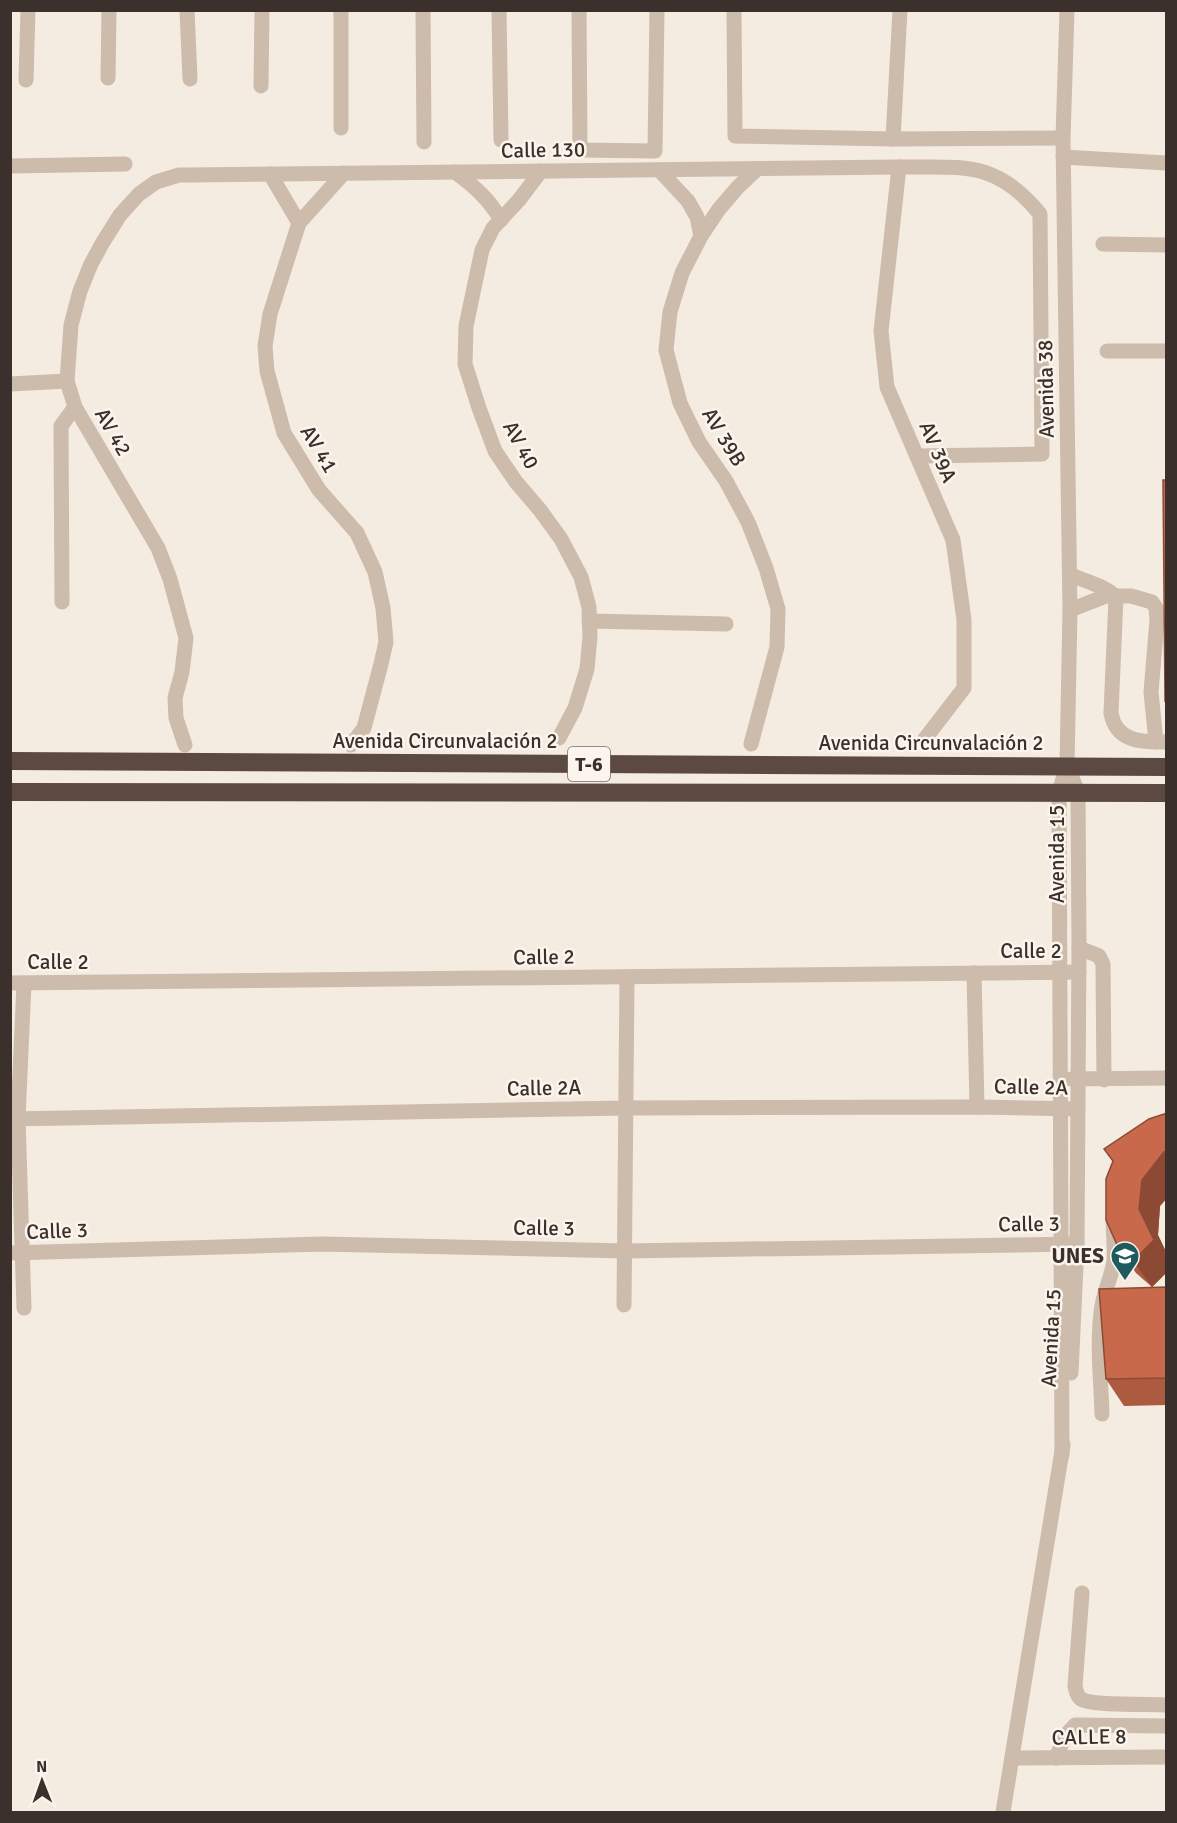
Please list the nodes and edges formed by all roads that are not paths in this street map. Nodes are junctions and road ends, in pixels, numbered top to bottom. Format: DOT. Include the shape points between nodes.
graph roads {
  1 [pos="28,10"];
  2 [pos="109,10"];
  3 [pos="187,10"];
  4 [pos="262,10"];
  5 [pos="341,10"];
  6 [pos="423,10"];
  7 [pos="499,10"];
  8 [pos="579,10"];
  9 [pos="657,10"];
  10 [pos="734,10"];
  11 [pos="900,10"];
  12 [pos="1067,10"];
  13 [pos="108,78"];
  14 [pos="190,79"];
  15 [pos="26,80"];
  16 [pos="261,86"];
  17 [pos="341,128"];
  18 [pos="1063,138"];
  19 [pos="893,139"];
  20 [pos="501,140"];
  21 [pos="424,142"];
  22 [pos="1063,157"];
  23 [pos="1167,163"];
  24 [pos="125,164"];
  25 [pos="10,166"];
  26 [pos="899,167"];
  27 [pos="757,169"];
  28 [pos="659,170"];
  29 [pos="541,171"];
  30 [pos="455,172"];
  31 [pos="344,173"];
  32 [pos="270,174"];
  33 [pos="188,175"];
  34 [pos="501,220"];
  35 [pos="299,223"];
  36 [pos="701,236"];
  37 [pos="1102,244"];
  38 [pos="1167,244"];
  39 [pos="1107,351"];
  40 [pos="1167,351"];
  41 [pos="67,381"];
  42 [pos="10,384"];
  43 [pos="75,407"];
  44 [pos="917,456"];
  45 [pos="1070,574"];
  46 [pos="1116,597"];
  47 [pos="62,602"];
  48 [pos="1071,610"];
  49 [pos="589,621"];
  50 [pos="726,624"];
  51 [pos="559,738"];
  52 [pos="924,740"];
  53 [pos="1161,742"];
  54 [pos="751,744"];
  55 [pos="185,745"];
  56 [pos="351,745"];
  57 [pos="10,761"];
  58 [pos="1068,766"];
  59 [pos="1167,767"];
  60 [pos="10,792"];
  61 [pos="1069,792"];
  62 [pos="1167,793"];
  63 [pos="1079,948"];
  64 [pos="1061,972"];
  65 [pos="1079,972"];
  66 [pos="974,973"];
  67 [pos="627,977"];
  68 [pos="17,983"];
  69 [pos="1167,1078"];
  70 [pos="1061,1079"];
  71 [pos="1079,1079"];
  72 [pos="1104,1080"];
  73 [pos="976,1107"];
  74 [pos="626,1108"];
  75 [pos="1061,1109"];
  76 [pos="1078,1109"];
  77 [pos="14,1119"];
  78 [pos="1113,1200"];
  79 [pos="1070,1244"];
  80 [pos="626,1251"];
  81 [pos="16,1253"];
  82 [pos="624,1305"];
  83 [pos="24,1308"];
  84 [pos="1102,1414"];
  85 [pos="1082,1593"];
  86 [pos="1167,1705"];
  87 [pos="1167,1726"];
  88 [pos="1167,1757"];
  89 [pos="1012,1758"];
  90 [pos="1056,1758"];
  91 [pos="1003,1812"];
  1 -- 15 [label="street"];
  2 -- 13 [label="street"];
  3 -- 14 [label="street"];
  4 -- 16 [label="street"];
  5 -- 17 [label="street"];
  6 -- 21 [label="street"];
  7 -- 20 [label="street"];
  8 -- 9 [label="street" via="580,150 655,151"];
  10 -- 19 [label="street" via="735,136"];
  11 -- 19 [label="street"];
  12 -- 18 [label="street, Avenida 38"];
  18 -- 19 [label="street"];
  18 -- 22 [label="street, Avenida 38"];
  22 -- 23 [label="street"];
  22 -- 45 [label="street, Avenida 38"];
  24 -- 25 [label="street"];
  26 -- 27 [label="street, Calle 130"];
  26 -- 44 [label="street, AV 39A" via="881,331 887,387"];
  26 -- 44 [label="street, Calle 130" via="985,171 1011,184 1040,214 1042,454"];
  27 -- 28 [label="street, Calle 130"];
  27 -- 36 [label="street, AV 39B" via="732,194"];
  28 -- 29 [label="street, Calle 130"];
  28 -- 36 [label="street" via="688,201"];
  29 -- 30 [label="street, Calle 130"];
  29 -- 34 [label="street, AV 40"];
  30 -- 31 [label="street, Calle 130"];
  30 -- 34 [label="street" via="479,190"];
  31 -- 32 [label="street, Calle 130"];
  31 -- 35 [label="street, AV 41"];
  32 -- 33 [label="street, Calle 130"];
  32 -- 35 [label="street"];
  33 -- 41 [label="street, AV 42" via="156,182 139,194 103,242 84,282 71,325"];
  34 -- 49 [label="street, AV 40" via="482,250 466,326 465,364 495,451 561,539 581,577"];
  35 -- 56 [label="street, AV 41" via="270,314 265,346 267,371 284,434 319,490 357,533 375,572 384,608 386,642 381,664 364,729"];
  36 -- 54 [label="street, AV 39B" via="682,273 670,312 666,350 680,403 748,522 778,609 777,647"];
  37 -- 38 [label="street"];
  39 -- 40 [label="street"];
  41 -- 42 [label="street"];
  41 -- 43 [label="street, AV 42"];
  43 -- 47 [label="street" via="61,426"];
  43 -- 55 [label="street, AV 42" via="158,548 170,579 186,638 176,698 176,718"];
  44 -- 52 [label="street, AV 39A" via="953,540 964,620 964,688"];
  45 -- 46 [label="street" via="1109,590"];
  45 -- 48 [label="street, Avenida 38"];
  46 -- 48 [label="street" via="1106,596"];
  46 -- 53 [label="street" via="1144,598 1156,608 1151,692"];
  46 -- 53 [label="street" via="1113,725 1120,734"];
  48 -- 58 [label="street, Avenida 38"];
  49 -- 50 [label="street"];
  49 -- 51 [label="street, AV 40" via="587,669 575,708"];
  57 -- 58 [label="highway, Avenida Circunvalación 2 / T-6"];
  58 -- 59 [label="highway, Avenida Circunvalación 2 / T-6"];
  58 -- 61 [label="street, Avenida 38"];
  60 -- 61 [label="highway, T-6"];
  61 -- 62 [label="highway, T-6"];
  61 -- 63 [label="street, Avenida 15"];
  61 -- 64 [label="street, Avenida 15"];
  63 -- 65 [label="street, Avenida 15"];
  63 -- 72 [label="street" via="1099,956 1103,964"];
  64 -- 65 [label="street, Calle 2"];
  64 -- 66 [label="street, Calle 2"];
  64 -- 70 [label="street, Avenida 15"];
  65 -- 71 [label="street, Avenida 15"];
  66 -- 67 [label="street, Calle 2"];
  66 -- 73 [label="street"];
  67 -- 68 [label="street, Calle 2"];
  67 -- 74 [label="street"];
  68 -- 77 [label="street"];
  69 -- 72 [label="street, Calle 2A"];
  70 -- 71 [label="street, Calle 2A"];
  70 -- 75 [label="street, Avenida 15"];
  71 -- 72 [label="street, Calle 2A"];
  71 -- 76 [label="street, Avenida 15"];
  73 -- 74 [label="street, Calle 2A"];
  73 -- 75 [label="street, Calle 2A"];
  74 -- 77 [label="street, Calle 2A"];
  74 -- 80 [label="street"];
  75 -- 76 [label="street, Calle 2A"];
  75 -- 79 [label="street, Avenida 15"];
  76 -- 79 [label="street, Avenida 15"];
  77 -- 81 [label="street"];
  78 -- 84 [label="street" via="1114,1259 1101,1313"];
  79 -- 80 [label="street, Calle 3"];
  79 -- 89 [label="street, Avenida 15" via="1062,1455"];
  80 -- 81 [label="street, Calle 3" via="322,1244"];
  80 -- 82 [label="street"];
  81 -- 83 [label="street"];
  85 -- 86 [label="street" via="1077,1694 1082,1700 1094,1702"];
  87 -- 90 [label="street" via="1075,1725 1065,1736"];
  88 -- 90 [label="street, CALLE 8"];
  89 -- 90 [label="street, CALLE 8"];
  89 -- 91 [label="street, Avenida 15"];
}
